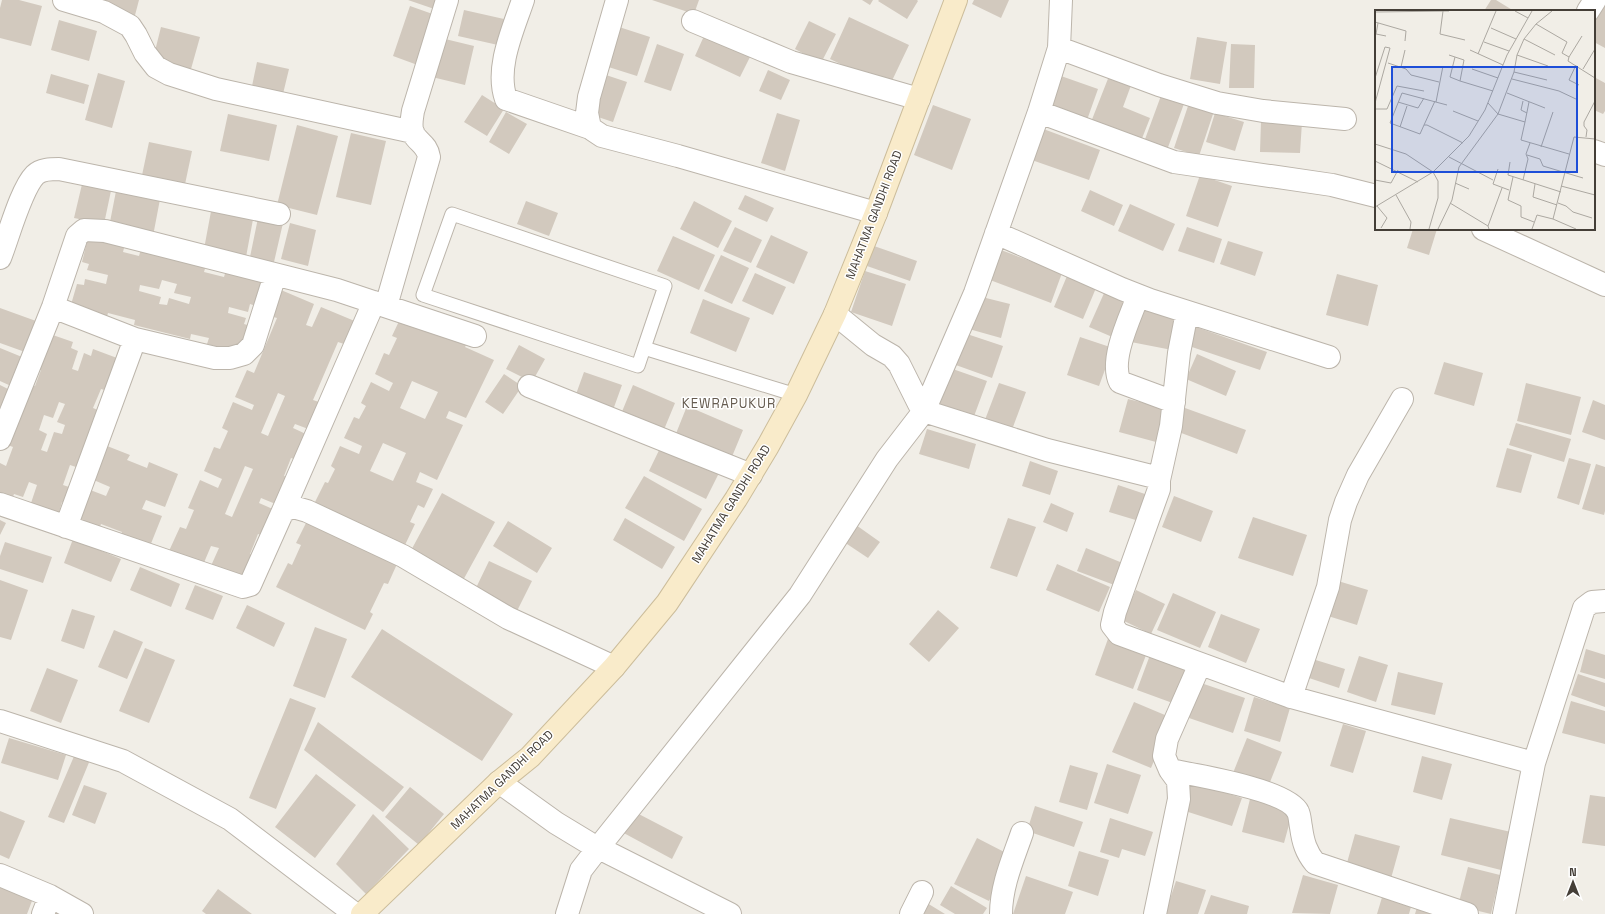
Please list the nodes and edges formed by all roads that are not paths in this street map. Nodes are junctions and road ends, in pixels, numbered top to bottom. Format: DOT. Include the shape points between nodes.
graph roads {
  1 [pos="447,0"];
  2 [pos="523,0"];
  3 [pos="617,0"];
  4 [pos="956,0"];
  5 [pos="1061,0"];
  6 [pos="1595,0"];
  7 [pos="73,1"];
  8 [pos="1589,10"];
  9 [pos="694,21"];
  10 [pos="1059,48"];
  11 [pos="919,99"];
  12 [pos="1039,112"];
  13 [pos="1345,119"];
  14 [pos="590,128"];
  15 [pos="413,132"];
  16 [pos="1595,151"];
  17 [pos="1605,155"];
  18 [pos="1375,196"];
  19 [pos="876,213"];
  20 [pos="279,214"];
  21 [pos="1485,230"];
  22 [pos="996,233"];
  23 [pos="0,258"];
  24 [pos="275,275"];
  25 [pos="1605,285"];
  26 [pos="1138,296"];
  27 [pos="380,304"];
  28 [pos="53,307"];
  29 [pos="1187,312"];
  30 [pos="835,314"];
  31 [pos="475,336"];
  32 [pos="135,339"];
  33 [pos="644,348"];
  34 [pos="1329,357"];
  35 [pos="529,386"];
  36 [pos="796,394"];
  37 [pos="1402,399"];
  38 [pos="1174,402"];
  39 [pos="922,408"];
  40 [pos="0,439"];
  41 [pos="750,475"];
  42 [pos="1159,480"];
  43 [pos="0,504"];
  44 [pos="283,511"];
  45 [pos="66,527"];
  46 [pos="1605,601"];
  47 [pos="1200,664"];
  48 [pos="614,666"];
  49 [pos="1291,697"];
  50 [pos="0,721"];
  51 [pos="1534,763"];
  52 [pos="1170,770"];
  53 [pos="499,782"];
  54 [pos="1022,833"];
  55 [pos="593,846"];
  56 [pos="0,875"];
  57 [pos="922,892"];
  58 [pos="46,905"];
  59 [pos="82,914"];
  60 [pos="355,914"];
  61 [pos="362,914"];
  62 [pos="567,914"];
  63 [pos="730,914"];
  64 [pos="911,914"];
  65 [pos="1001,914"];
  66 [pos="1155,914"];
  67 [pos="1467,914"];
  68 [pos="1504,914"];
  1 -- 15 [label="street" via="413,111"];
  2 -- 14 [label="street" via="504,62 502,89 506,99"];
  3 -- 14 [label="street" via="589,97 587,113"];
  4 -- 11 [label="main road, MAHATMA GANDHI ROAD"];
  5 -- 10 [label="street"];
  6 -- 8 [label="street"];
  7 -- 15 [label="street" via="104,12 130,26 156,67 169,74 216,89"];
  9 -- 11 [label="street" via="791,62"];
  10 -- 12 [label="street"];
  10 -- 13 [label="street" via="1159,85 1217,103 1263,111"];
  11 -- 19 [label="main road, MAHATMA GANDHI ROAD"];
  12 -- 18 [label="street" via="1174,162 1332,185"];
  12 -- 22 [label="street"];
  14 -- 19 [label="street" via="602,136"];
  15 -- 27 [label="street" via="428,150 429,157"];
  16 -- 17 [label="street"];
  19 -- 30 [label="main road, MAHATMA GANDHI ROAD"];
  20 -- 23 [label="street" via="58,169 47,169 36,174 26,189"];
  21 -- 25 [label="street"];
  22 -- 26 [label="street"];
  22 -- 39 [label="street" via="975,293"];
  24 -- 27 [label="street" via="337,290"];
  24 -- 28 [label="street" via="105,231 84,230 77,236"];
  24 -- 32 [label="street" via="253,345 244,354 230,358 215,358"];
  26 -- 29 [label="street"];
  26 -- 38 [label="street" via="1116,365 1117,375 1120,382"];
  27 -- 31 [label="street"];
  27 -- 44 [label="street"];
  28 -- 32 [label="street"];
  28 -- 40 [label="street"];
  29 -- 34 [label="street"];
  29 -- 38 [label="street" via="1179,353"];
  30 -- 36 [label="main road, MAHATMA GANDHI ROAD"];
  30 -- 39 [label="street" via="873,345 892,356 899,364"];
  32 -- 45 [label="street"];
  33 -- 33 [label="lane" via="638,366 423,295 452,214 665,286"];
  33 -- 36 [label="lane"];
  35 -- 41 [label="street"];
  36 -- 41 [label="main road, MAHATMA GANDHI ROAD"];
  37 -- 49 [label="street" via="1358,475 1346,502 1340,520 1328,587"];
  38 -- 42 [label="street"];
  39 -- 42 [label="street" via="1047,450 1156,477"];
  39 -- 55 [label="street" via="800,595"];
  41 -- 48 [label="main road, MAHATMA GANDHI ROAD" via="667,604"];
  42 -- 47 [label="street" via="1159,489 1112,625 1119,634"];
  43 -- 45 [label="street"];
  44 -- 45 [label="street" via="250,585 243,587"];
  44 -- 48 [label="street" via="293,508 307,511 396,553 508,618"];
  46 -- 51 [label="street" via="1592,602 1584,608"];
  47 -- 49 [label="street"];
  47 -- 52 [label="street" via="1167,739 1164,756"];
  48 -- 53 [label="main road, MAHATMA GANDHI ROAD" via="530,757"];
  49 -- 51 [label="street"];
  50 -- 60 [label="street" via="123,761 230,819"];
  51 -- 68 [label="street"];
  52 -- 66 [label="street" via="1178,781 1179,799"];
  52 -- 67 [label="street" via="1256,789 1286,800 1298,812 1306,853 1315,863"];
  53 -- 55 [label="street"];
  53 -- 61 [label="main road, MAHATMA GANDHI ROAD"];
  54 -- 65 [label="street" via="1005,884"];
  55 -- 62 [label="street" via="581,870"];
  55 -- 63 [label="street"];
  56 -- 58 [label="street"];
  57 -- 64 [label="street"];
  58 -- 59 [label="street"];
}
